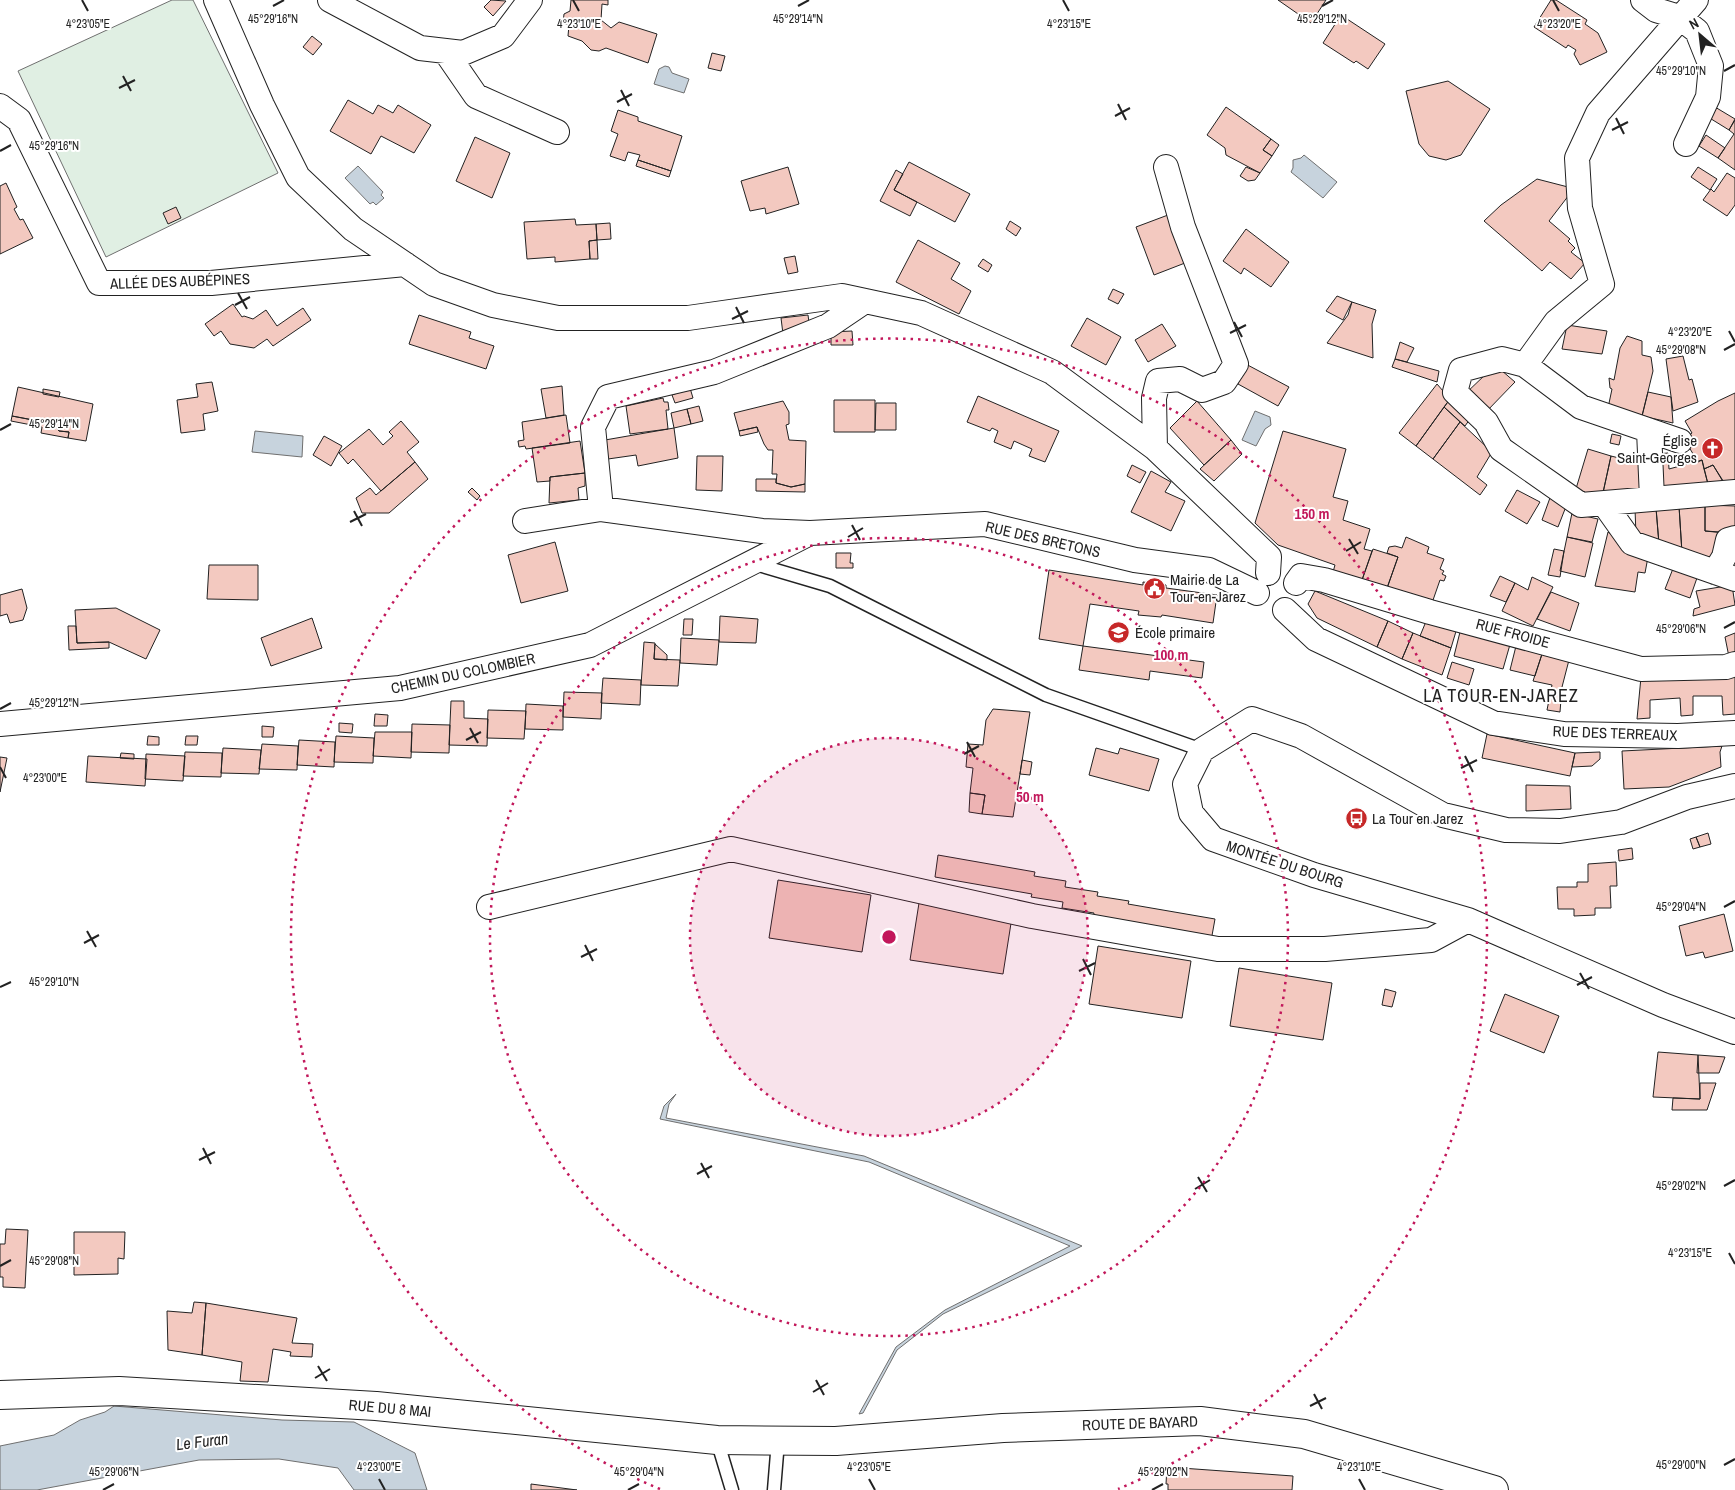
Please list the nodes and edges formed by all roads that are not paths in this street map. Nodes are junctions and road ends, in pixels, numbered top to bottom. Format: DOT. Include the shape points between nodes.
graph roads {
  1 [pos="216,0"];
  2 [pos="330,0"];
  3 [pos="530,0"];
  4 [pos="1643,0"];
  5 [pos="1696,0"];
  6 [pos="1679,18"];
  7 [pos="445,51"];
  8 [pos="0,106"];
  9 [pos="557,132"];
  10 [pos="1686,144"];
  11 [pos="1166,167"];
  12 [pos="405,264"];
  13 [pos="865,301"];
  14 [pos="1525,365"];
  15 [pos="1648,431"];
  16 [pos="1680,441"];
  17 [pos="1154,448"];
  18 [pos="1735,492"];
  19 [pos="1652,498"];
  20 [pos="1605,505"];
  21 [pos="601,509"];
  22 [pos="525,521"];
  23 [pos="810,534"];
  24 [pos="1735,538"];
  25 [pos="752,563"];
  26 [pos="1725,576"];
  27 [pos="1262,583"];
  28 [pos="1296,583"];
  29 [pos="1285,610"];
  30 [pos="1735,664"];
  31 [pos="0,724"];
  32 [pos="1735,733"];
  33 [pos="1202,750"];
  34 [pos="1735,786"];
  35 [pos="489,907"];
  36 [pos="1468,920"];
  37 [pos="1735,1032"];
  38 [pos="0,1395"];
  39 [pos="717,1440"];
  40 [pos="778,1441"];
  41 [pos="732,1490"];
  42 [pos="774,1490"];
  43 [pos="1494,1490"];
  1 -- 12 [label="street" via="262,105 298,176 352,229"];
  2 -- 7 [label="street" via="420,48"];
  3 -- 7 [label="street" via="503,36 463,52"];
  4 -- 6 [label="street" via="1656,10"];
  5 -- 6 [label="street"];
  6 -- 10 [label="street" via="1697,32 1711,66 1708,97"];
  6 -- 14 [label="street" via="1598,113 1577,158 1580,208 1602,284 1556,322"];
  7 -- 9 [label="street" via="476,96"];
  8 -- 12 [label="street, ALLÉE DES AUBÉPINES" via="18,120 99,283 211,283"];
  11 -- 17 [label="street" via="1183,227 1236,364 1224,382 1202,390 1180,379 1158,381 1154,398"];
  12 -- 13 [label="street" via="434,284 493,306 558,318 688,318 842,296"];
  13 -- 17 [label="street" via="921,313 1052,372"];
  13 -- 21 [label="street" via="828,326 714,372 608,397 592,427"];
  14 -- 15 [label="street" via="1581,407"];
  14 -- 20 [label="street" via="1502,359 1461,370 1455,392 1486,422 1501,449 1581,505"];
  15 -- 16 [label="street"];
  15 -- 19 [label="street"];
  17 -- 27 [label="street" via="1269,557"];
  18 -- 19 [label="street"];
  19 -- 20 [label="street"];
  20 -- 26 [label="street" via="1632,543"];
  21 -- 22 [label="street, RUE DES BRETONS"];
  21 -- 23 [label="street, RUE DES BRETONS" via="762,531"];
  23 -- 25 [label="street, CHEMIN DU COLOMBIER"];
  23 -- 27 [label="street, RUE DES BRETONS" via="985,524 1135,560 1209,570"];
  24 -- 26 [label="street" via="1728,540 1724,557"];
  25 -- 31 [label="street, CHEMIN DU COLOMBIER" via="590,645 400,688"];
  25 -- 33 [label="lane" via="830,586 1046,695"];
  27 -- 28 [label="street" via="1279,570 1290,574"];
  27 -- 29 [label="street" via="1262,604 1272,611"];
  28 -- 29 [label="street" via="1297,599"];
  28 -- 30 [label="street, RUE FROIDE" via="1301,576 1324,580 1641,669"];
  29 -- 32 [label="street, RUE DES TERREAUX" via="1316,639 1493,723 1564,734 1678,736"];
  33 -- 34 [label="street" via="1252,719 1301,736 1443,815 1506,830 1560,831 1621,822 1687,797"];
  33 -- 36 [label="street, MONTÉE DU BOURG" via="1185,784 1191,813 1213,839 1314,875"];
  35 -- 36 [label="street" via="731,849 1032,916 1218,949 1325,949 1431,940"];
  36 -- 37 [label="street, MONTÉE DU BOURG" via="1663,1005"];
  38 -- 39 [label="main road, RUE DU 8 MAI" via="119,1391 376,1406"];
  39 -- 40 [label="main road, RUE DU 8 MAI"];
  39 -- 41 [label="lane"];
  40 -- 42 [label="lane"];
  40 -- 43 [label="main road, ROUTE DE BAYARD" via="836,1441 1003,1428 1200,1421 1304,1434"];
}
